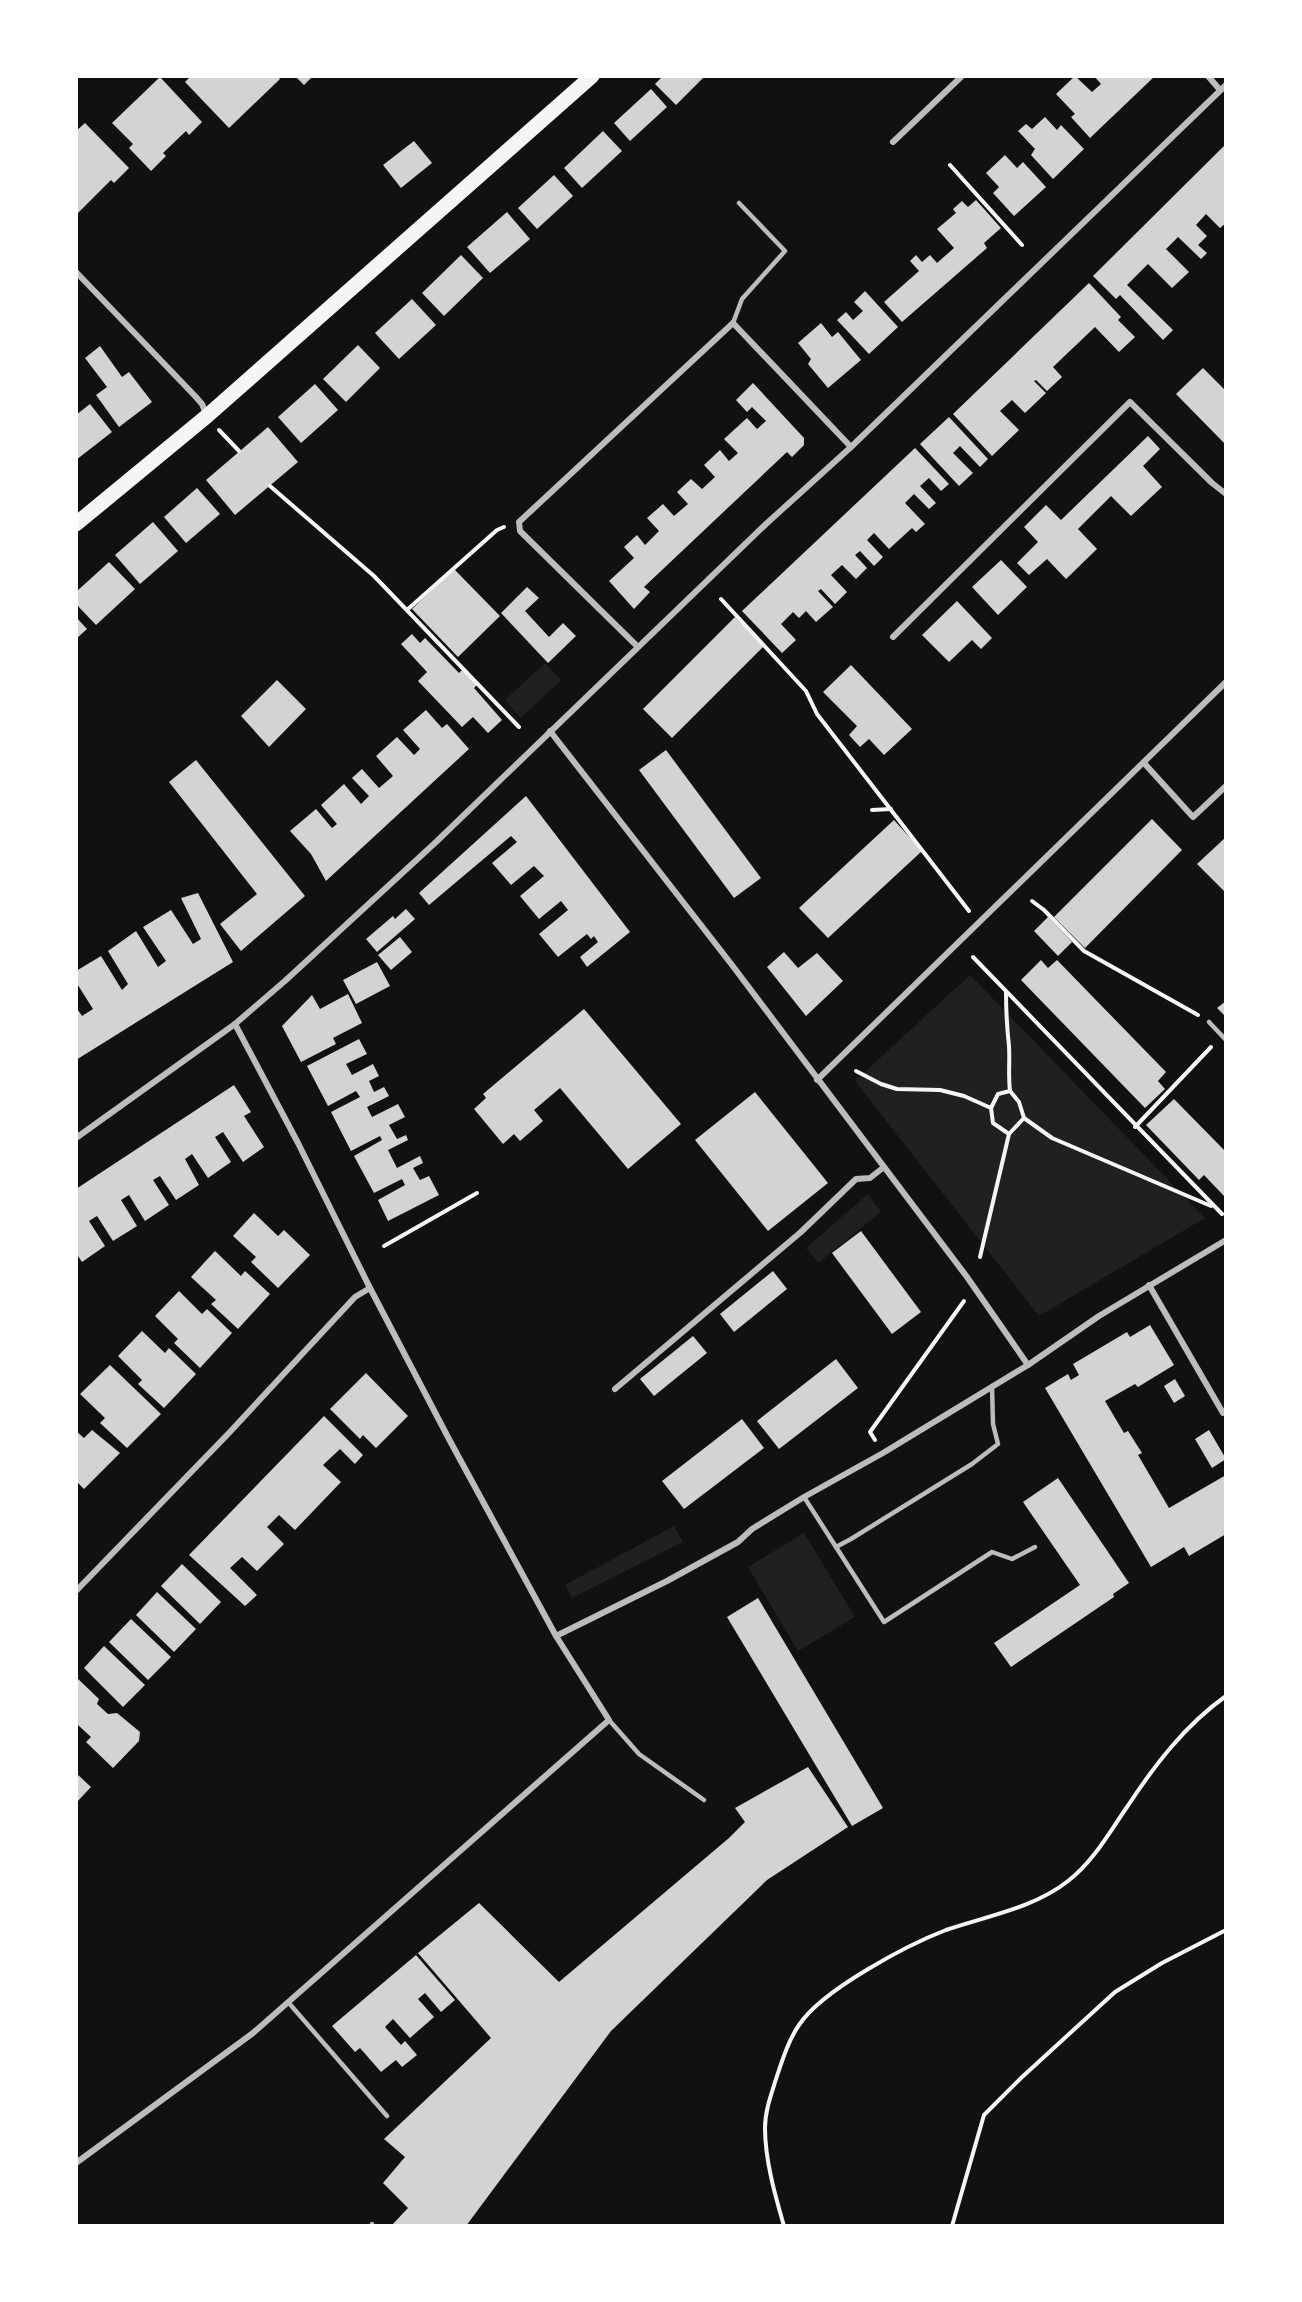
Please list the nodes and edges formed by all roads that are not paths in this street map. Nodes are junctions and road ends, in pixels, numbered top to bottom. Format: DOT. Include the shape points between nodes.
graph roads {
  1 [pos="592,76"];
  2 [pos="962,76"];
  3 [pos="1208,76"];
  4 [pos="1226,84"];
  5 [pos="1223,92"];
  6 [pos="892,142"];
  7 [pos="739,203"];
  8 [pos="76,272"];
  9 [pos="733,323"];
  10 [pos="207,416"];
  11 [pos="851,447"];
  12 [pos="1226,494"];
  13 [pos="76,524"];
  14 [pos="893,637"];
  15 [pos="638,647"];
  16 [pos="1226,682"];
  17 [pos="550,731"];
  18 [pos="1144,763"];
  19 [pos="1226,786"];
  20 [pos="1209,1022"];
  21 [pos="235,1024"];
  22 [pos="1223,1038"];
  23 [pos="817,1080"];
  24 [pos="76,1138"];
  25 [pos="884,1167"];
  26 [pos="1226,1240"];
  27 [pos="1149,1286"];
  28 [pos="370,1288"];
  29 [pos="1028,1365"];
  30 [pos="993,1386"];
  31 [pos="615,1389"];
  32 [pos="1226,1412"];
  33 [pos="804,1497"];
  34 [pos="836,1547"];
  35 [pos="1035,1547"];
  36 [pos="76,1591"];
  37 [pos="556,1636"];
  38 [pos="609,1720"];
  39 [pos="704,1800"];
  40 [pos="288,2002"];
  41 [pos="387,2116"];
  42 [pos="76,2163"];
  1 -- 10 [label="main road"];
  2 -- 6 [label="street"];
  3 -- 5 [label="street"];
  4 -- 5 [label="street"];
  5 -- 11 [label="street"];
  7 -- 9 [label="lane" via="784,251 742,299"];
  8 -- 10 [label="street" via="195,396"];
  9 -- 11 [label="street"];
  9 -- 15 [label="street" via="519,522 520,531"];
  10 -- 13 [label="main road"];
  11 -- 15 [label="street"];
  12 -- 14 [label="street" via="1130,402"];
  15 -- 17 [label="street"];
  16 -- 18 [label="street"];
  17 -- 21 [label="street" via="436,842"];
  17 -- 23 [label="street"];
  18 -- 19 [label="street" via="1193,817"];
  18 -- 23 [label="street"];
  20 -- 22 [label="lane"];
  21 -- 24 [label="street"];
  21 -- 28 [label="street"];
  23 -- 25 [label="street"];
  25 -- 29 [label="street"];
  25 -- 31 [label="street" via="870,1178 856,1179 801,1232"];
  26 -- 27 [label="street"];
  27 -- 29 [label="street"];
  27 -- 32 [label="street" via="1223,1413"];
  28 -- 36 [label="street" via="355,1297"];
  28 -- 37 [label="street"];
  29 -- 30 [label="street"];
  30 -- 33 [label="street" via="884,1454"];
  30 -- 34 [label="lane" via="993,1424 998,1444"];
  33 -- 34 [label="lane"];
  33 -- 37 [label="street" via="738,1542"];
  34 -- 35 [label="lane" via="884,1622 992,1552 1012,1559"];
  37 -- 38 [label="street"];
  38 -- 39 [label="lane" via="639,1754"];
  38 -- 40 [label="street"];
  40 -- 41 [label="lane"];
  40 -- 42 [label="street" via="253,2033"];
}
